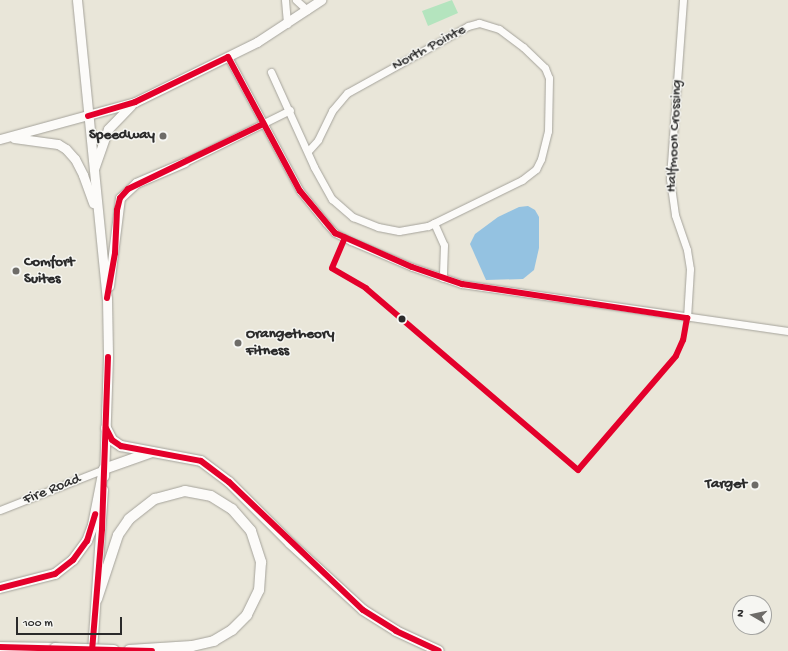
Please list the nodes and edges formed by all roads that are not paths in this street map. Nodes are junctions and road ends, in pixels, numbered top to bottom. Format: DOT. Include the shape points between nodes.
graph roads {
  1 [pos="77,0"];
  2 [pos="285,0"];
  3 [pos="296,0"];
  4 [pos="321,0"];
  5 [pos="683,0"];
  6 [pos="307,10"];
  7 [pos="287,24"];
  8 [pos="228,57"];
  9 [pos="271,72"];
  10 [pos="135,102"];
  11 [pos="290,110"];
  12 [pos="88,116"];
  13 [pos="263,124"];
  14 [pos="4,138"];
  15 [pos="308,151"];
  16 [pos="185,162"];
  17 [pos="93,169"];
  18 [pos="98,215"];
  19 [pos="434,223"];
  20 [pos="443,278"];
  21 [pos="107,298"];
  22 [pos="687,318"];
  23 [pos="788,331"];
  24 [pos="106,428"];
  25 [pos="154,451"];
  26 [pos="104,469"];
  27 [pos="0,510"];
  28 [pos="0,588"];
  29 [pos="97,599"];
  30 [pos="0,647"];
  31 [pos="128,650"];
  32 [pos="92,651"];
  33 [pos="152,651"];
  34 [pos="439,651"];
  1 -- 12 [label="main road"];
  2 -- 7 [label="street"];
  3 -- 6 [label="street"];
  4 -- 6 [label="main road"];
  5 -- 22 [label="street, Halfmoon Crossing" via="670,179 675,215 687,250 690,269"];
  6 -- 7 [label="main road"];
  7 -- 8 [label="main road"];
  8 -- 10 [label="main road"];
  8 -- 13 [label="street"];
  9 -- 11 [label="street, North Pointe"];
  10 -- 12 [label="main road"];
  10 -- 17 [label="main road" via="108,129"];
  11 -- 13 [label="street"];
  11 -- 15 [label="street, North Pointe"];
  12 -- 14 [label="main road"];
  12 -- 17 [label="main road"];
  13 -- 16 [label="street"];
  13 -- 20 [label="street" via="303,196 335,233"];
  14 -- 18 [label="main road" via="48,142 66,149 84,175"];
  15 -- 19 [label="street, North Pointe" via="332,199 354,217 378,227 399,231"];
  15 -- 19 [label="street, North Pointe" via="318,140 339,101 357,86 468,26 479,23 499,29 545,68 549,78 548,131 541,159 536,169 522,180"];
  16 -- 21 [label="main road" via="136,183 120,198 115,254"];
  17 -- 18 [label="main road"];
  18 -- 21 [label="main road"];
  19 -- 20 [label="street" via="444,245"];
  20 -- 22 [label="street" via="513,293"];
  21 -- 24 [label="main road"];
  22 -- 23 [label="street"];
  24 -- 25 [label="highway" via="112,440 121,446"];
  24 -- 26 [label="main road"];
  25 -- 26 [label="highway"];
  25 -- 34 [label="highway" via="190,457 213,469 363,610 396,631"];
  26 -- 27 [label="street, Fire Road"];
  26 -- 28 [label="highway" via="93,525 73,560 55,574"];
  26 -- 29 [label="main road"];
  29 -- 31 [label="highway" via="118,535 128,519 155,499 185,491 211,496 232,509 251,531 261,562 259,590 247,615 232,630 214,641 192,646"];
  29 -- 32 [label="main road"];
  30 -- 31 [label="highway, bridge"];
  31 -- 33 [label="highway"];
}
